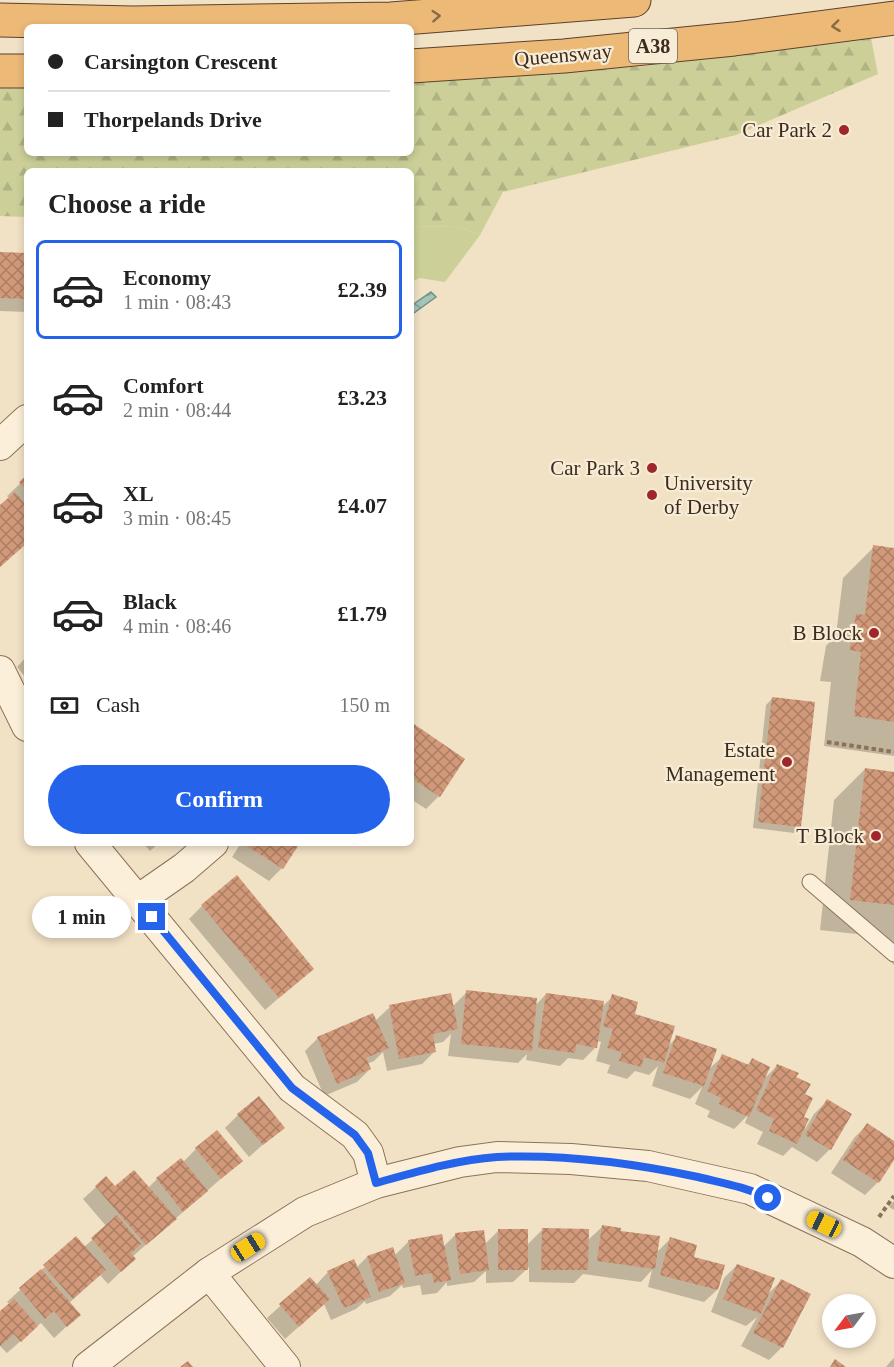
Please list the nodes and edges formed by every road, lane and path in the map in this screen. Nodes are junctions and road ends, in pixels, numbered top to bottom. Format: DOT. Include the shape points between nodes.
graph roads {
  1 [pos="634,0"];
  2 [pos="894,18"];
  3 [pos="0,20"];
  4 [pos="414,66"];
  5 [pos="0,71"];
  6 [pos="24,71"];
  7 [pos="24,423"];
  8 [pos="0,445"];
  9 [pos="0,671"];
  10 [pos="24,720"];
  11 [pos="827,742"];
  12 [pos="894,752"];
  13 [pos="93,846"];
  14 [pos="210,846"];
  15 [pos="810,882"];
  16 [pos="138,900"];
  17 [pos="894,954"];
  18 [pos="376,1183"];
  19 [pos="894,1263"];
  20 [pos="209,1273"];
  21 [pos="88,1367"];
  22 [pos="285,1367"];
  3 -- 1 [label="highway, A38, one-way" via="134,23 391,19"];
  2 -- 4 [label="highway, Queensway / A38, one-way" via="564,56"];
  5 -- 6 [label="highway"];
  7 -- 8 [label="street"];
  9 -- 10 [label="street"];
  11 -- 12 [label="path"];
  13 -- 16 [label="street"];
  14 -- 16 [label="street"];
  15 -- 17 [label="lane"];
  16 -- 18 [label="street" via="292,1088 355,1135 368,1153"];
  18 -- 19 [label="street" via="497,1157 648,1166 750,1189 862,1242"];
  18 -- 20 [label="street" via="305,1212"];
  20 -- 21 [label="street"];
  20 -- 22 [label="street"];
}
